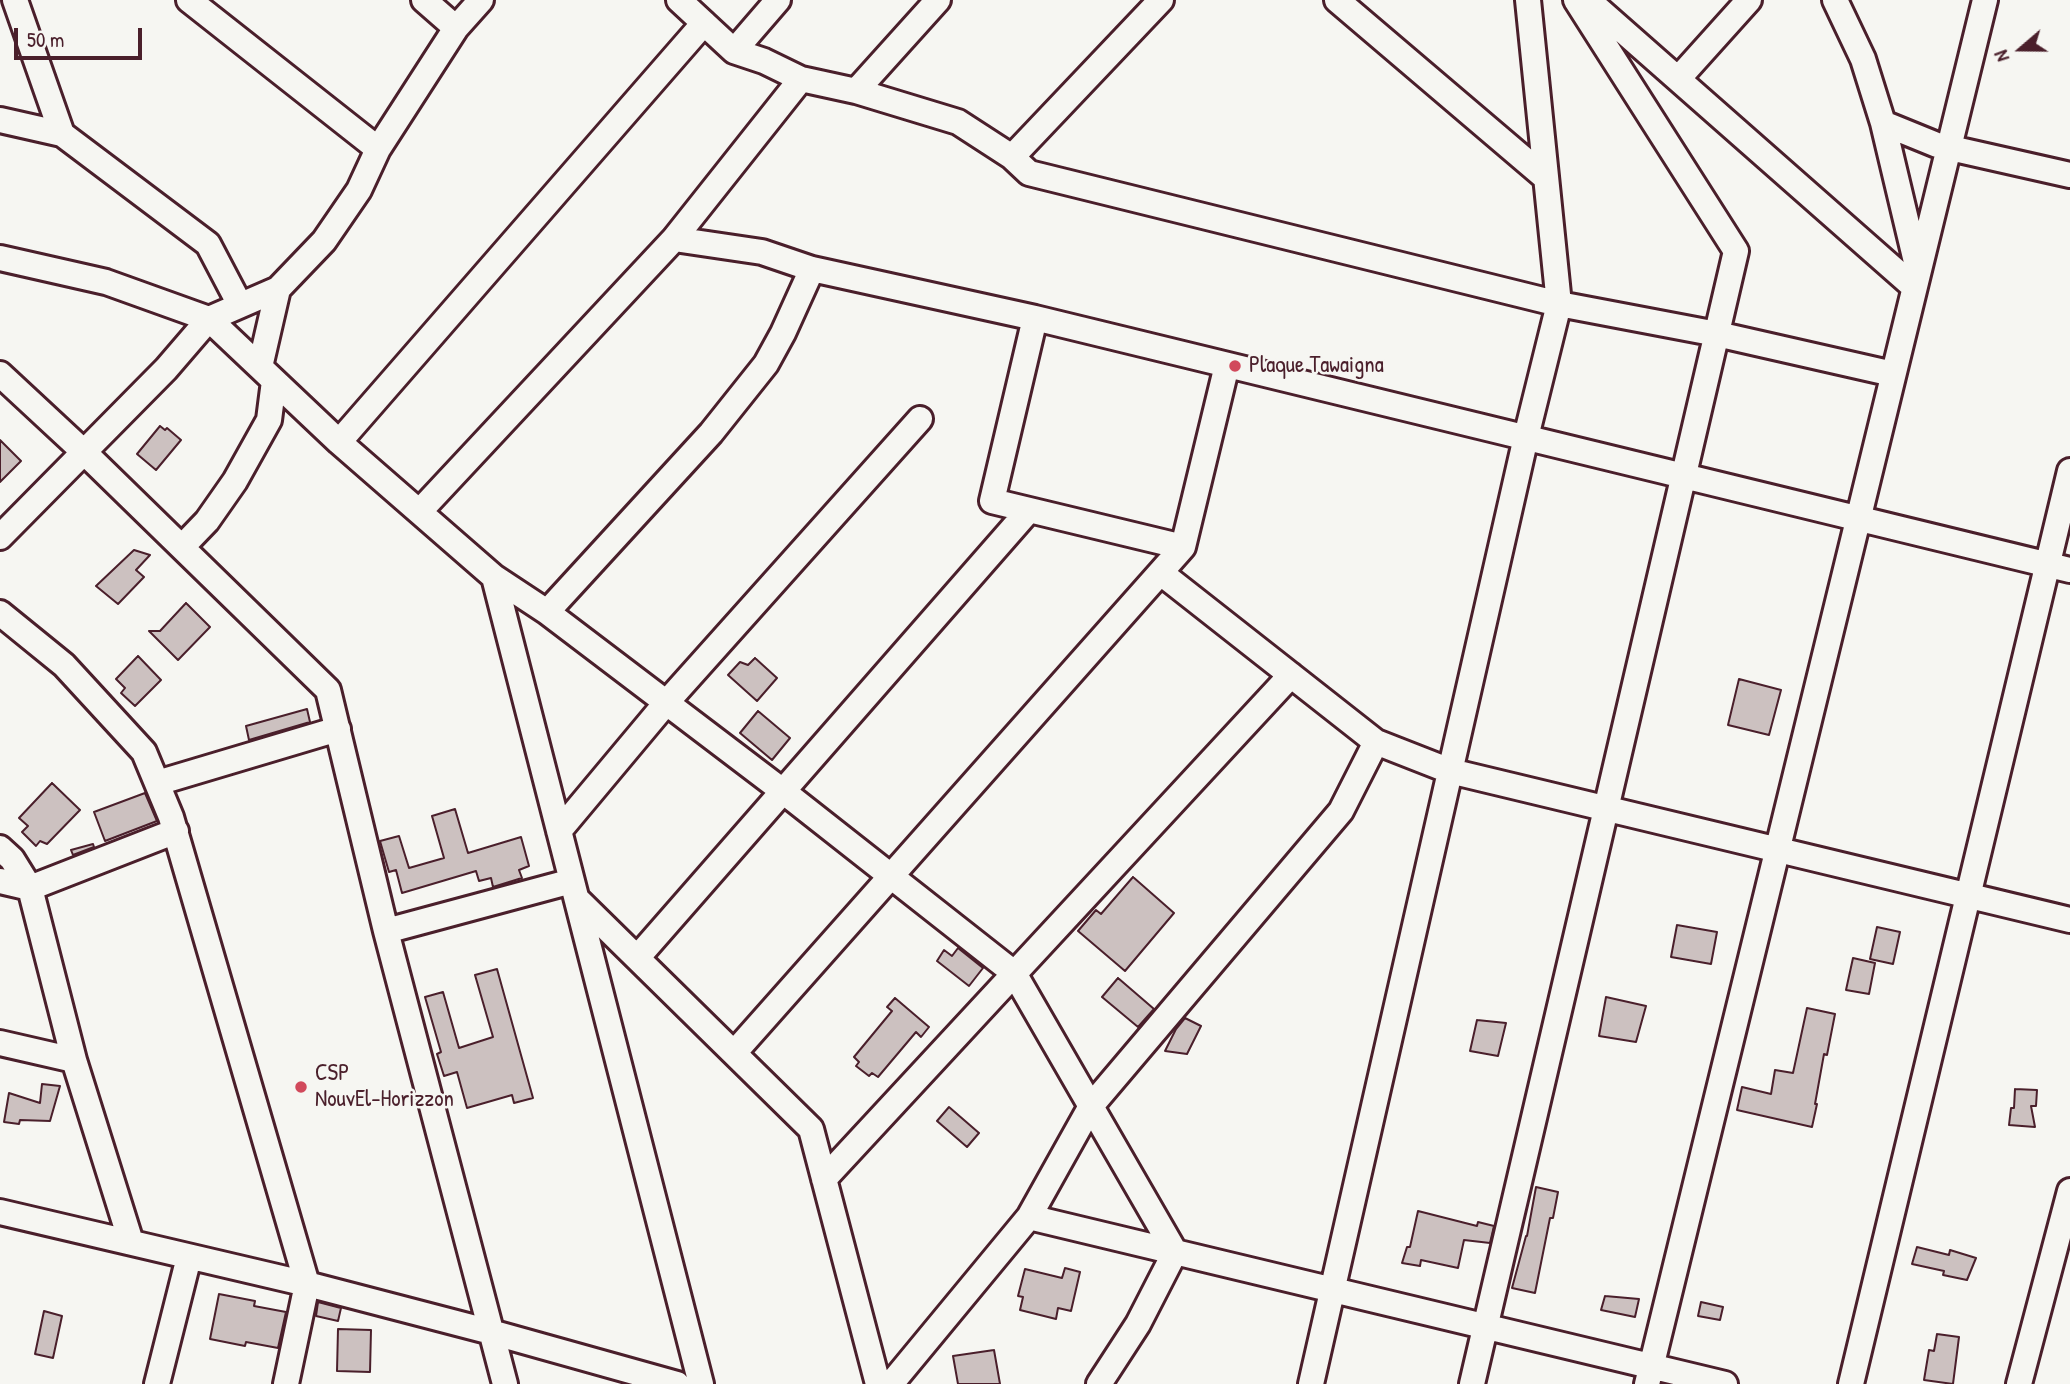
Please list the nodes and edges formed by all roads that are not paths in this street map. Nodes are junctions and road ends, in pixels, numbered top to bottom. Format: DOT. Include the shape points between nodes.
graph roads {
  1 [pos="14,0"];
  2 [pos="189,0"];
  3 [pos="424,0"];
  4 [pos="481,0"];
  5 [pos="679,0"];
  6 [pos="779,0"];
  7 [pos="938,0"];
  8 [pos="1161,0"];
  9 [pos="1337,0"];
  10 [pos="1528,0"];
  11 [pos="1576,0"];
  12 [pos="1588,0"];
  13 [pos="1749,0"];
  14 [pos="1835,0"];
  15 [pos="1984,0"];
  16 [pos="704,23"];
  17 [pos="456,28"];
  18 [pos="734,51"];
  19 [pos="801,79"];
  20 [pos="1678,79"];
  21 [pos="856,91"];
  22 [pos="0,120"];
  23 [pos="1883,123"];
  24 [pos="62,134"];
  25 [pos="1949,148"];
  26 [pos="378,149"];
  27 [pos="1012,158"];
  28 [pos="2070,175"];
  29 [pos="1546,178"];
  30 [pos="674,239"];
  31 [pos="0,258"];
  32 [pos="812,269"];
  33 [pos="1916,279"];
  34 [pos="278,289"];
  35 [pos="1559,304"];
  36 [pos="240,305"];
  37 [pos="1035,318"];
  38 [pos="209,319"];
  39 [pos="1717,334"];
  40 [pos="1227,365"];
  41 [pos="0,374"];
  42 [pos="267,374"];
  43 [pos="1893,374"];
  44 [pos="920,419"];
  45 [pos="1526,438"];
  46 [pos="339,442"];
  47 [pos="85,453"];
  48 [pos="2070,471"];
  49 [pos="1684,476"];
  50 [pos="1029,510"];
  51 [pos="420,511"];
  52 [pos="1858,518"];
  53 [pos="0,537"];
  54 [pos="1183,547"];
  55 [pos="182,548"];
  56 [pos="2059,567"];
  57 [pos="1161,573"];
  58 [pos="494,577"];
  59 [pos="547,612"];
  60 [pos="0,613"];
  61 [pos="1291,675"];
  62 [pos="666,703"];
  63 [pos="338,729"];
  64 [pos="1376,742"];
  65 [pos="1450,771"];
  66 [pos="157,783"];
  67 [pos="784,792"];
  68 [pos="1606,808"];
  69 [pos="176,831"];
  70 [pos="559,831"];
  71 [pos="0,848"];
  72 [pos="1778,850"];
  73 [pos="891,877"];
  74 [pos="0,881"];
  75 [pos="30,888"];
  76 [pos="574,890"];
  77 [pos="1968,896"];
  78 [pos="2070,920"];
  79 [pos="386,932"];
  80 [pos="637,958"];
  81 [pos="1014,973"];
  82 [pos="0,1043"];
  83 [pos="734,1053"];
  84 [pos="74,1060"];
  85 [pos="1091,1106"];
  86 [pos="824,1179"];
  87 [pos="2070,1191"];
  88 [pos="0,1212"];
  89 [pos="1029,1217"];
  90 [pos="131,1242"];
  91 [pos="1175,1252"];
  92 [pos="189,1257"];
  93 [pos="307,1284"];
  94 [pos="1332,1290"];
  95 [pos="1485,1326"];
  96 [pos="491,1332"];
  97 [pos="1650,1375"];
  98 [pos="157,1384"];
  99 [pos="286,1384"];
  100 [pos="505,1384"];
  101 [pos="677,1384"];
  102 [pos="701,1384"];
  103 [pos="878,1384"];
  104 [pos="891,1384"];
  105 [pos="1099,1384"];
  106 [pos="1311,1384"];
  107 [pos="1472,1384"];
  108 [pos="1725,1384"];
  109 [pos="1851,1384"];
  110 [pos="2019,1384"];
  1 -- 24 [label="street"];
  2 -- 26 [label="street"];
  3 -- 17 [label="street"];
  4 -- 17 [label="street"];
  5 -- 16 [label="street"];
  6 -- 18 [label="street"];
  7 -- 21 [label="street"];
  8 -- 27 [label="street"];
  9 -- 29 [label="street"];
  10 -- 29 [label="street"];
  11 -- 39 [label="street" via="1736,251"];
  12 -- 20 [label="street"];
  13 -- 20 [label="street"];
  14 -- 23 [label="street" via="1863,59"];
  15 -- 25 [label="street"];
  16 -- 18 [label="street"];
  16 -- 46 [label="street"];
  17 -- 26 [label="street"];
  18 -- 19 [label="street"];
  19 -- 21 [label="street"];
  19 -- 30 [label="street"];
  20 -- 33 [label="street"];
  21 -- 27 [label="street" via="958,122"];
  22 -- 24 [label="street"];
  23 -- 25 [label="street"];
  23 -- 33 [label="street"];
  24 -- 36 [label="street" via="208,244"];
  25 -- 28 [label="street"];
  25 -- 33 [label="street"];
  26 -- 34 [label="street" via="359,190 324,241"];
  27 -- 35 [label="street" via="1029,173"];
  29 -- 35 [label="street"];
  30 -- 32 [label="street" via="762,252"];
  30 -- 51 [label="street"];
  31 -- 38 [label="street" via="106,282"];
  32 -- 37 [label="street"];
  32 -- 59 [label="street" via="766,364 711,433"];
  33 -- 43 [label="street"];
  34 -- 36 [label="street"];
  34 -- 42 [label="street"];
  35 -- 39 [label="street"];
  35 -- 45 [label="street"];
  36 -- 38 [label="street"];
  37 -- 40 [label="street"];
  37 -- 50 [label="street" via="992,501"];
  38 -- 42 [label="street"];
  38 -- 47 [label="street"];
  39 -- 43 [label="street"];
  39 -- 49 [label="street"];
  40 -- 45 [label="street"];
  40 -- 54 [label="street"];
  41 -- 47 [label="street"];
  42 -- 46 [label="street"];
  42 -- 55 [label="street" via="269,420 235,481"];
  43 -- 52 [label="street"];
  44 -- 62 [label="street"];
  45 -- 49 [label="street"];
  45 -- 65 [label="street"];
  46 -- 51 [label="street"];
  47 -- 53 [label="street"];
  47 -- 55 [label="street"];
  48 -- 56 [label="street"];
  49 -- 52 [label="street"];
  49 -- 68 [label="street"];
  50 -- 54 [label="street"];
  50 -- 67 [label="street"];
  51 -- 58 [label="street"];
  52 -- 56 [label="street"];
  52 -- 72 [label="street"];
  54 -- 57 [label="street"];
  55 -- 63 [label="street" via="328,690"];
  56 -- 77 [label="street"];
  57 -- 61 [label="street"];
  57 -- 73 [label="street"];
  58 -- 59 [label="street"];
  58 -- 70 [label="street"];
  59 -- 62 [label="street"];
  60 -- 66 [label="street" via="64,665 144,752"];
  61 -- 64 [label="street"];
  61 -- 81 [label="street"];
  62 -- 67 [label="street"];
  62 -- 70 [label="street"];
  63 -- 66 [label="street"];
  63 -- 79 [label="street"];
  64 -- 65 [label="street"];
  64 -- 85 [label="street" via="1341,811"];
  65 -- 68 [label="street"];
  65 -- 94 [label="street"];
  66 -- 69 [label="street"];
  67 -- 73 [label="street"];
  67 -- 80 [label="street"];
  68 -- 72 [label="street"];
  68 -- 95 [label="street"];
  69 -- 75 [label="street"];
  69 -- 93 [label="street"];
  70 -- 76 [label="street"];
  71 -- 75 [label="street"];
  72 -- 77 [label="street"];
  72 -- 97 [label="street"];
  73 -- 81 [label="street"];
  73 -- 83 [label="street"];
  74 -- 75 [label="street"];
  75 -- 84 [label="street"];
  76 -- 79 [label="street"];
  76 -- 80 [label="street"];
  76 -- 102 [label="street"];
  77 -- 78 [label="street"];
  77 -- 109 [label="street"];
  79 -- 96 [label="street"];
  80 -- 83 [label="street"];
  81 -- 85 [label="street"];
  81 -- 86 [label="street"];
  82 -- 84 [label="street"];
  83 -- 86 [label="street" via="811,1129"];
  84 -- 90 [label="street"];
  85 -- 89 [label="street"];
  85 -- 91 [label="street"];
  86 -- 103 [label="street"];
  87 -- 110 [label="street"];
  88 -- 90 [label="street"];
  89 -- 91 [label="street"];
  89 -- 104 [label="street"];
  90 -- 92 [label="street"];
  91 -- 94 [label="street"];
  91 -- 105 [label="street" via="1138,1324"];
  92 -- 93 [label="street"];
  92 -- 98 [label="street"];
  93 -- 96 [label="street"];
  93 -- 99 [label="street"];
  94 -- 95 [label="street"];
  94 -- 106 [label="street"];
  95 -- 97 [label="street"];
  95 -- 107 [label="street"];
  96 -- 100 [label="street"];
  96 -- 101 [label="street"];
  97 -- 108 [label="street"];
}
